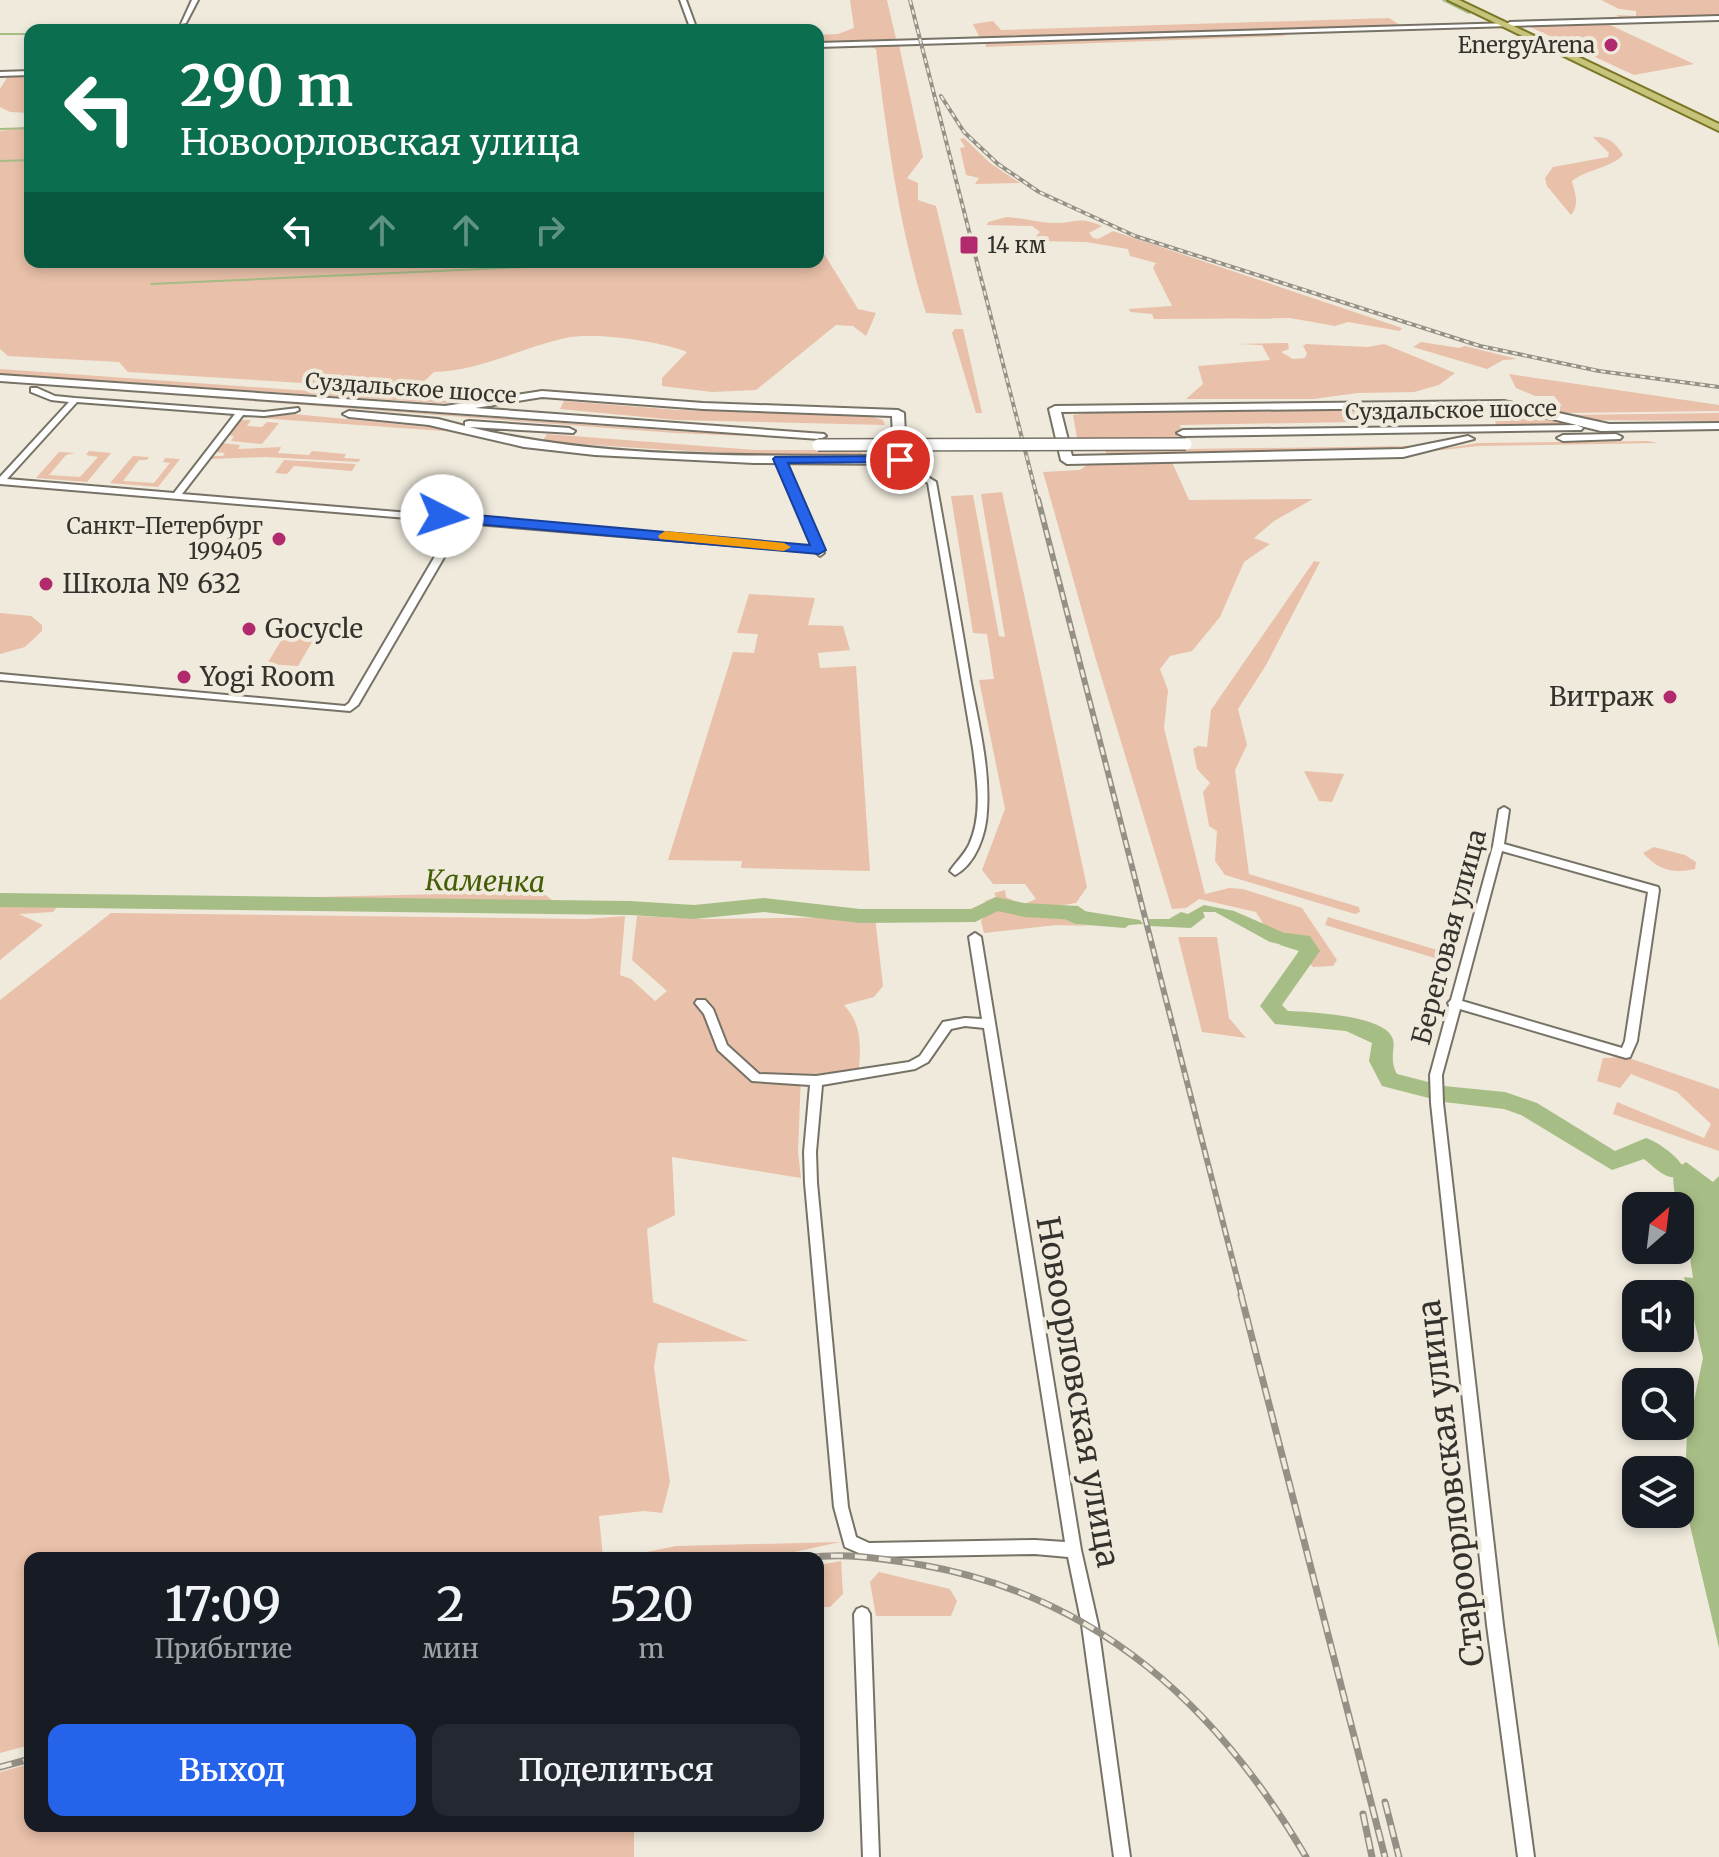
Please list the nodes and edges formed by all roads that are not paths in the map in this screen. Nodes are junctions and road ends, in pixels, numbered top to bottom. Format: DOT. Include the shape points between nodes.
graph roads {
  1 [pos="195,0"];
  2 [pos="683,0"];
  3 [pos="1452,0"];
  4 [pos="1459,0"];
  5 [pos="1719,18"];
  6 [pos="183,23"];
  7 [pos="692,24"];
  8 [pos="1506,24"];
  9 [pos="824,45"];
  10 [pos="24,73"];
  11 [pos="0,74"];
  12 [pos="1719,126"];
  13 [pos="0,378"];
  14 [pos="0,388"];
  15 [pos="34,390"];
  16 [pos="563,395"];
  17 [pos="75,400"];
  18 [pos="1459,403"];
  19 [pos="295,410"];
  20 [pos="442,410"];
  21 [pos="241,412"];
  22 [pos="549,418"];
  23 [pos="428,421"];
  24 [pos="1719,426"];
  25 [pos="1610,428"];
  26 [pos="1466,435"];
  27 [pos="1719,435"];
  28 [pos="819,440"];
  29 [pos="780,459"];
  30 [pos="900,460"];
  31 [pos="0,481"];
  32 [pos="177,495"];
  33 [pos="462,518"];
  34 [pos="0,677"];
  35 [pos="1504,810"];
  36 [pos="1498,846"];
  37 [pos="955,871"];
  38 [pos="975,937"];
  39 [pos="701,1003"];
  40 [pos="1454,1003"];
  41 [pos="988,1024"];
  42 [pos="816,1081"];
  43 [pos="1437,1103"];
  44 [pos="1074,1550"];
  45 [pos="862,1614"];
  46 [pos="871,1857"];
  47 [pos="1122,1857"];
  48 [pos="1526,1857"];
  1 -- 6 [label="street"];
  2 -- 7 [label="street"];
  3 -- 8 [label="main road"];
  4 -- 8 [label="main road"];
  5 -- 8 [label="street"];
  8 -- 9 [label="street"];
  8 -- 12 [label="main road"];
  10 -- 11 [label="street"];
  13 -- 20 [label="main road, Суздальское шоссе"];
  14 -- 15 [label="main road, Суздальское шоссе"];
  15 -- 17 [label="street"];
  15 -- 19 [label="main road, Суздальское шоссе"];
  16 -- 20 [label="main road" via="526,395"];
  16 -- 22 [label="main road" via="537,402 536,411"];
  16 -- 30 [label="main road" via="898,413"];
  17 -- 21 [label="street"];
  17 -- 31 [label="street"];
  18 -- 25 [label="main road" via="1522,407"];
  18 -- 26 [label="main road" via="1484,409 1491,417"];
  18 -- 26 [label="main road" via="1055,409 1067,460 1403,453"];
  19 -- 21 [label="street"];
  19 -- 23 [label="main road, Суздальское шоссе"];
  20 -- 22 [label="main road, Суздальское шоссе"];
  21 -- 32 [label="street"];
  22 -- 28 [label="main road, Суздальское шоссе"];
  23 -- 28 [label="main road, Суздальское шоссе"];
  23 -- 29 [label="main road" via="533,445"];
  24 -- 25 [label="main road, Суздальское шоссе"];
  25 -- 26 [label="main road, Суздальское шоссе"];
  26 -- 27 [label="main road, Суздальское шоссе"];
  26 -- 28 [label="main road, Суздальское шоссе, bridge"];
  29 -- 30 [label="main road"];
  29 -- 33 [label="street" via="820,552"];
  30 -- 37 [label="street" via="932,482 978,748 983,787 979,829 973,852"];
  31 -- 32 [label="street"];
  32 -- 33 [label="street"];
  33 -- 34 [label="street" via="347,709"];
  35 -- 36 [label="street, Береговая улица"];
  36 -- 40 [label="street, Береговая улица"];
  36 -- 40 [label="street" via="1654,890 1631,1041 1626,1054"];
  38 -- 41 [label="street, Новоорловская улица"];
  39 -- 42 [label="street" via="722,1047 756,1078"];
  40 -- 43 [label="street, Береговая улица" via="1436,1075"];
  41 -- 42 [label="street" via="947,1025 924,1059 911,1066"];
  41 -- 44 [label="street, Новоорловская улица"];
  42 -- 44 [label="street" via="811,1183 841,1507 850,1542 868,1550"];
  43 -- 48 [label="street, Староорловская улица"];
  44 -- 47 [label="street, Новоорловская улица" via="1090,1625"];
  45 -- 46 [label="street"];
}
